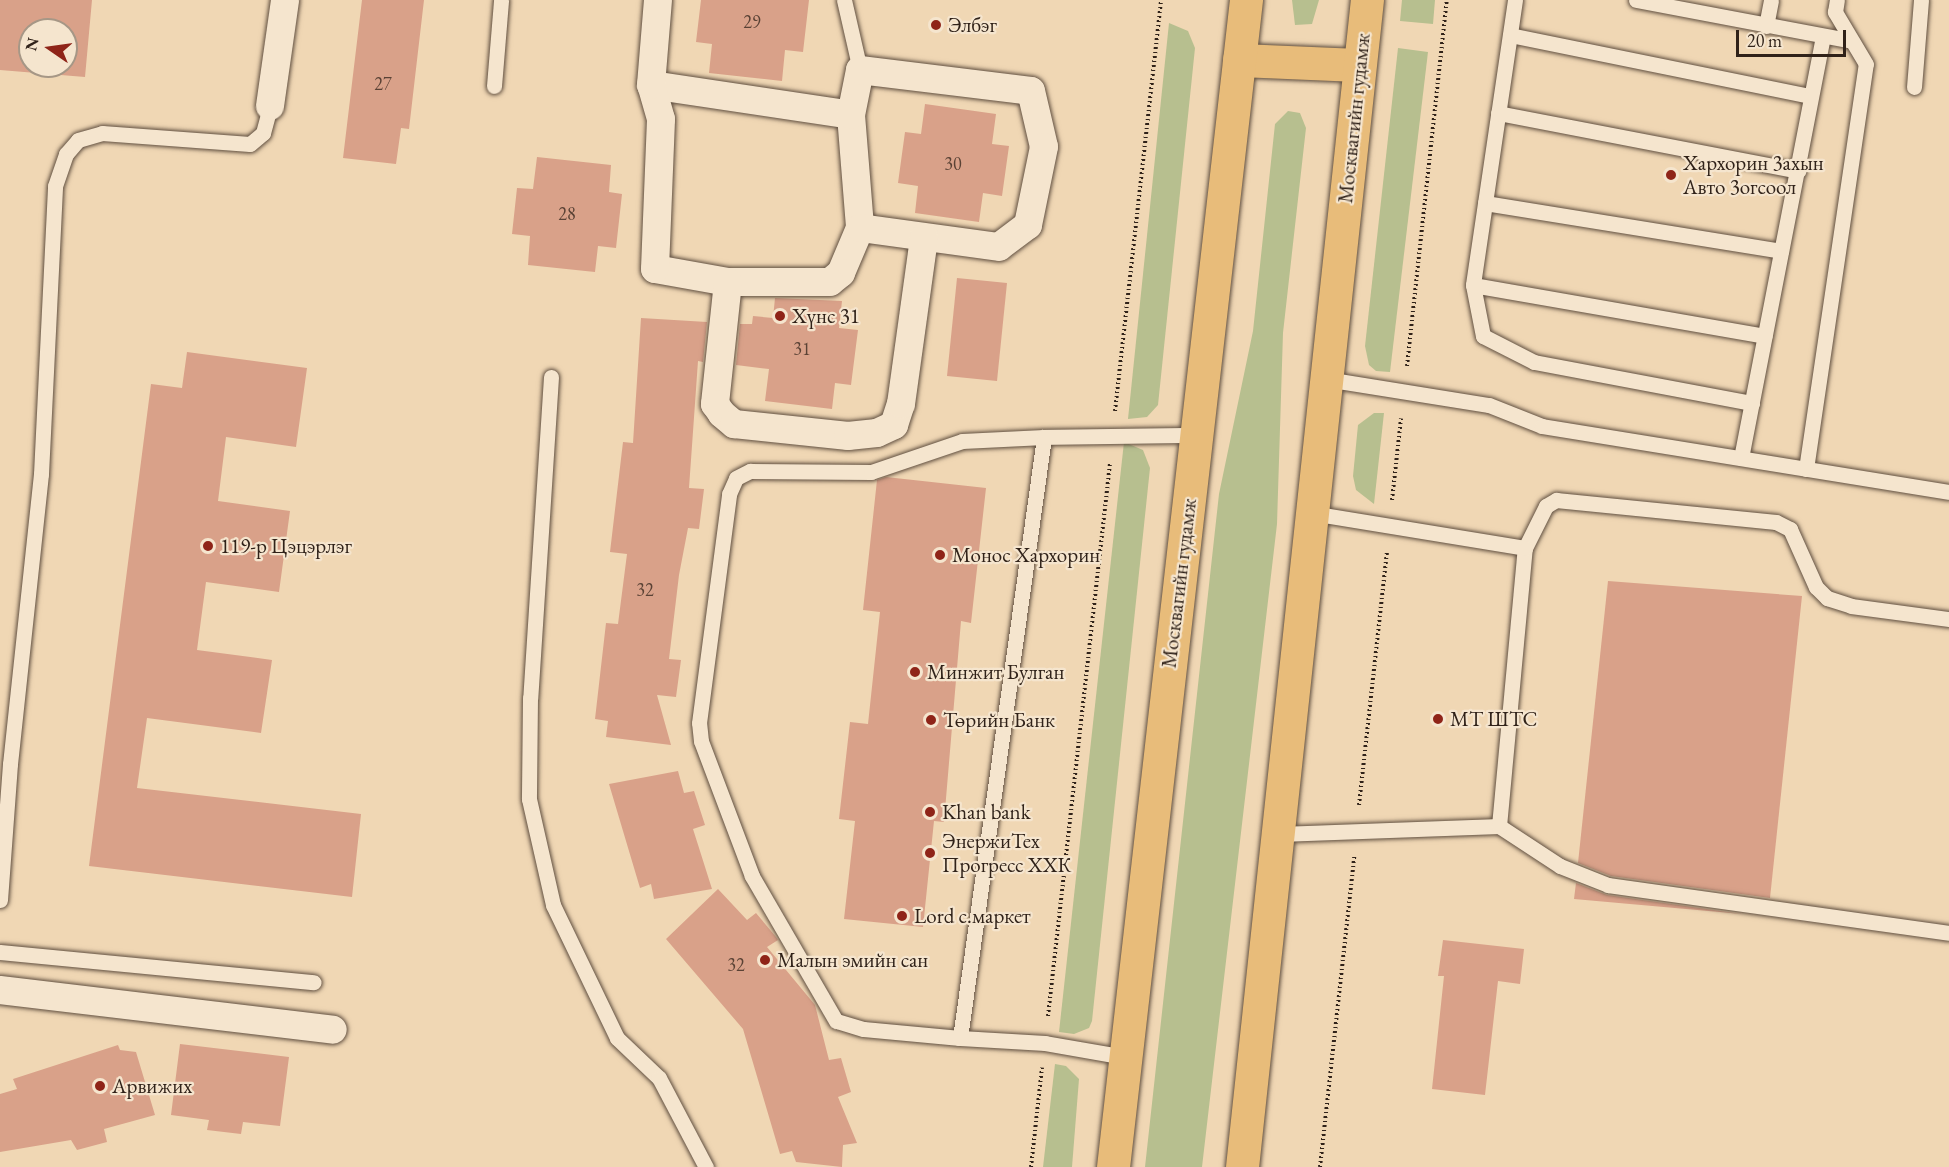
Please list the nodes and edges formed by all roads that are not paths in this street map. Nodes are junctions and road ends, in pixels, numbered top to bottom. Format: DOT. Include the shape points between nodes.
graph roads {
  1 [pos="285,0"];
  2 [pos="501,0"];
  3 [pos="658,0"];
  4 [pos="844,0"];
  5 [pos="1246,0"];
  6 [pos="1367,0"];
  7 [pos="1515,0"];
  8 [pos="1636,0"];
  9 [pos="1771,0"];
  10 [pos="1837,0"];
  11 [pos="1921,0"];
  12 [pos="1686,5"];
  13 [pos="1766,26"];
  14 [pos="1510,35"];
  15 [pos="1822,36"];
  16 [pos="1848,40"];
  17 [pos="1239,60"];
  18 [pos="1359,66"];
  19 [pos="860,70"];
  20 [pos="651,85"];
  21 [pos="494,86"];
  22 [pos="1914,87"];
  23 [pos="1810,96"];
  24 [pos="270,106"];
  25 [pos="1498,113"];
  26 [pos="851,115"];
  27 [pos="1798,171"];
  28 [pos="1485,203"];
  29 [pos="860,228"];
  30 [pos="924,238"];
  31 [pos="1781,250"];
  32 [pos="728,282"];
  33 [pos="1473,285"];
  34 [pos="1765,336"];
  35 [pos="551,377"];
  36 [pos="1326,379"];
  37 [pos="1752,403"];
  38 [pos="1196,435"];
  39 [pos="1044,437"];
  40 [pos="1741,459"];
  41 [pos="1806,469"];
  42 [pos="1949,492"];
  43 [pos="1312,513"];
  44 [pos="1525,548"];
  45 [pos="1949,619"];
  46 [pos="5,764"];
  47 [pos="1499,826"];
  48 [pos="1280,834"];
  49 [pos="0,900"];
  50 [pos="1949,933"];
  51 [pos="0,952"];
  52 [pos="314,982"];
  53 [pos="0,990"];
  54 [pos="333,1030"];
  55 [pos="960,1038"];
  56 [pos="1125,1057"];
  57 [pos="706,1167"];
  58 [pos="1113,1167"];
  59 [pos="1242,1167"];
  1 -- 24 [label="street"];
  2 -- 21 [label="lane"];
  3 -- 20 [label="street"];
  4 -- 19 [label="lane"];
  5 -- 17 [label="highway, Москвагийн гудамж"];
  6 -- 18 [label="highway, Москвагийн гудамж"];
  7 -- 14 [label="lane"];
  8 -- 12 [label="lane"];
  9 -- 13 [label="lane"];
  10 -- 16 [label="lane" via="1835,12"];
  11 -- 22 [label="lane"];
  12 -- 13 [label="lane"];
  13 -- 15 [label="lane"];
  14 -- 23 [label="lane"];
  14 -- 25 [label="lane"];
  15 -- 16 [label="lane"];
  15 -- 23 [label="lane"];
  16 -- 41 [label="lane" via="1866,64"];
  17 -- 18 [label="highway"];
  17 -- 38 [label="highway, Москвагийн гудамж"];
  18 -- 36 [label="highway, Москвагийн гудамж"];
  19 -- 26 [label="street"];
  19 -- 30 [label="street" via="1030,91 1044,147 1028,225 999,247"];
  20 -- 26 [label="street"];
  20 -- 32 [label="street" via="661,119 655,269"];
  23 -- 27 [label="lane"];
  24 -- 46 [label="lane" via="263,133 250,144 102,133 78,140 66,154 55,186 41,474"];
  25 -- 27 [label="lane"];
  25 -- 28 [label="lane"];
  26 -- 29 [label="street"];
  27 -- 31 [label="lane"];
  28 -- 31 [label="lane"];
  28 -- 33 [label="lane"];
  29 -- 30 [label="street"];
  29 -- 32 [label="street" via="841,273 830,282"];
  30 -- 32 [label="street" via="901,404 894,425 877,433 848,436 734,424 722,414 715,404"];
  31 -- 34 [label="lane"];
  33 -- 34 [label="lane"];
  33 -- 37 [label="lane" via="1483,336 1534,362"];
  34 -- 37 [label="lane"];
  35 -- 57 [label="lane" via="530,698 529,800 553,905 617,1038 659,1078"];
  36 -- 40 [label="lane" via="1489,405 1542,426"];
  36 -- 43 [label="highway, Москвагийн гудамж"];
  37 -- 40 [label="lane"];
  38 -- 39 [label="lane"];
  38 -- 56 [label="highway, Москвагийн гудамж"];
  39 -- 55 [label="lane"];
  39 -- 55 [label="lane" via="962,441 871,472 750,471 736,478 727,506 699,723 701,741 752,876 836,1021 863,1029"];
  40 -- 41 [label="lane"];
  41 -- 42 [label="lane"];
  43 -- 44 [label="lane"];
  43 -- 48 [label="highway, Москвагийн гудамж"];
  44 -- 45 [label="lane" via="1546,506 1556,500 1776,522 1790,529 1816,587 1827,598 1851,606"];
  44 -- 47 [label="lane"];
  46 -- 49 [label="lane"];
  47 -- 48 [label="lane"];
  47 -- 50 [label="lane" via="1560,866 1608,885"];
  48 -- 59 [label="highway, Москвагийн гудамж"];
  51 -- 52 [label="lane"];
  53 -- 54 [label="street"];
  55 -- 56 [label="lane" via="1045,1043"];
  56 -- 58 [label="highway, Москвагийн гудамж"];
}
